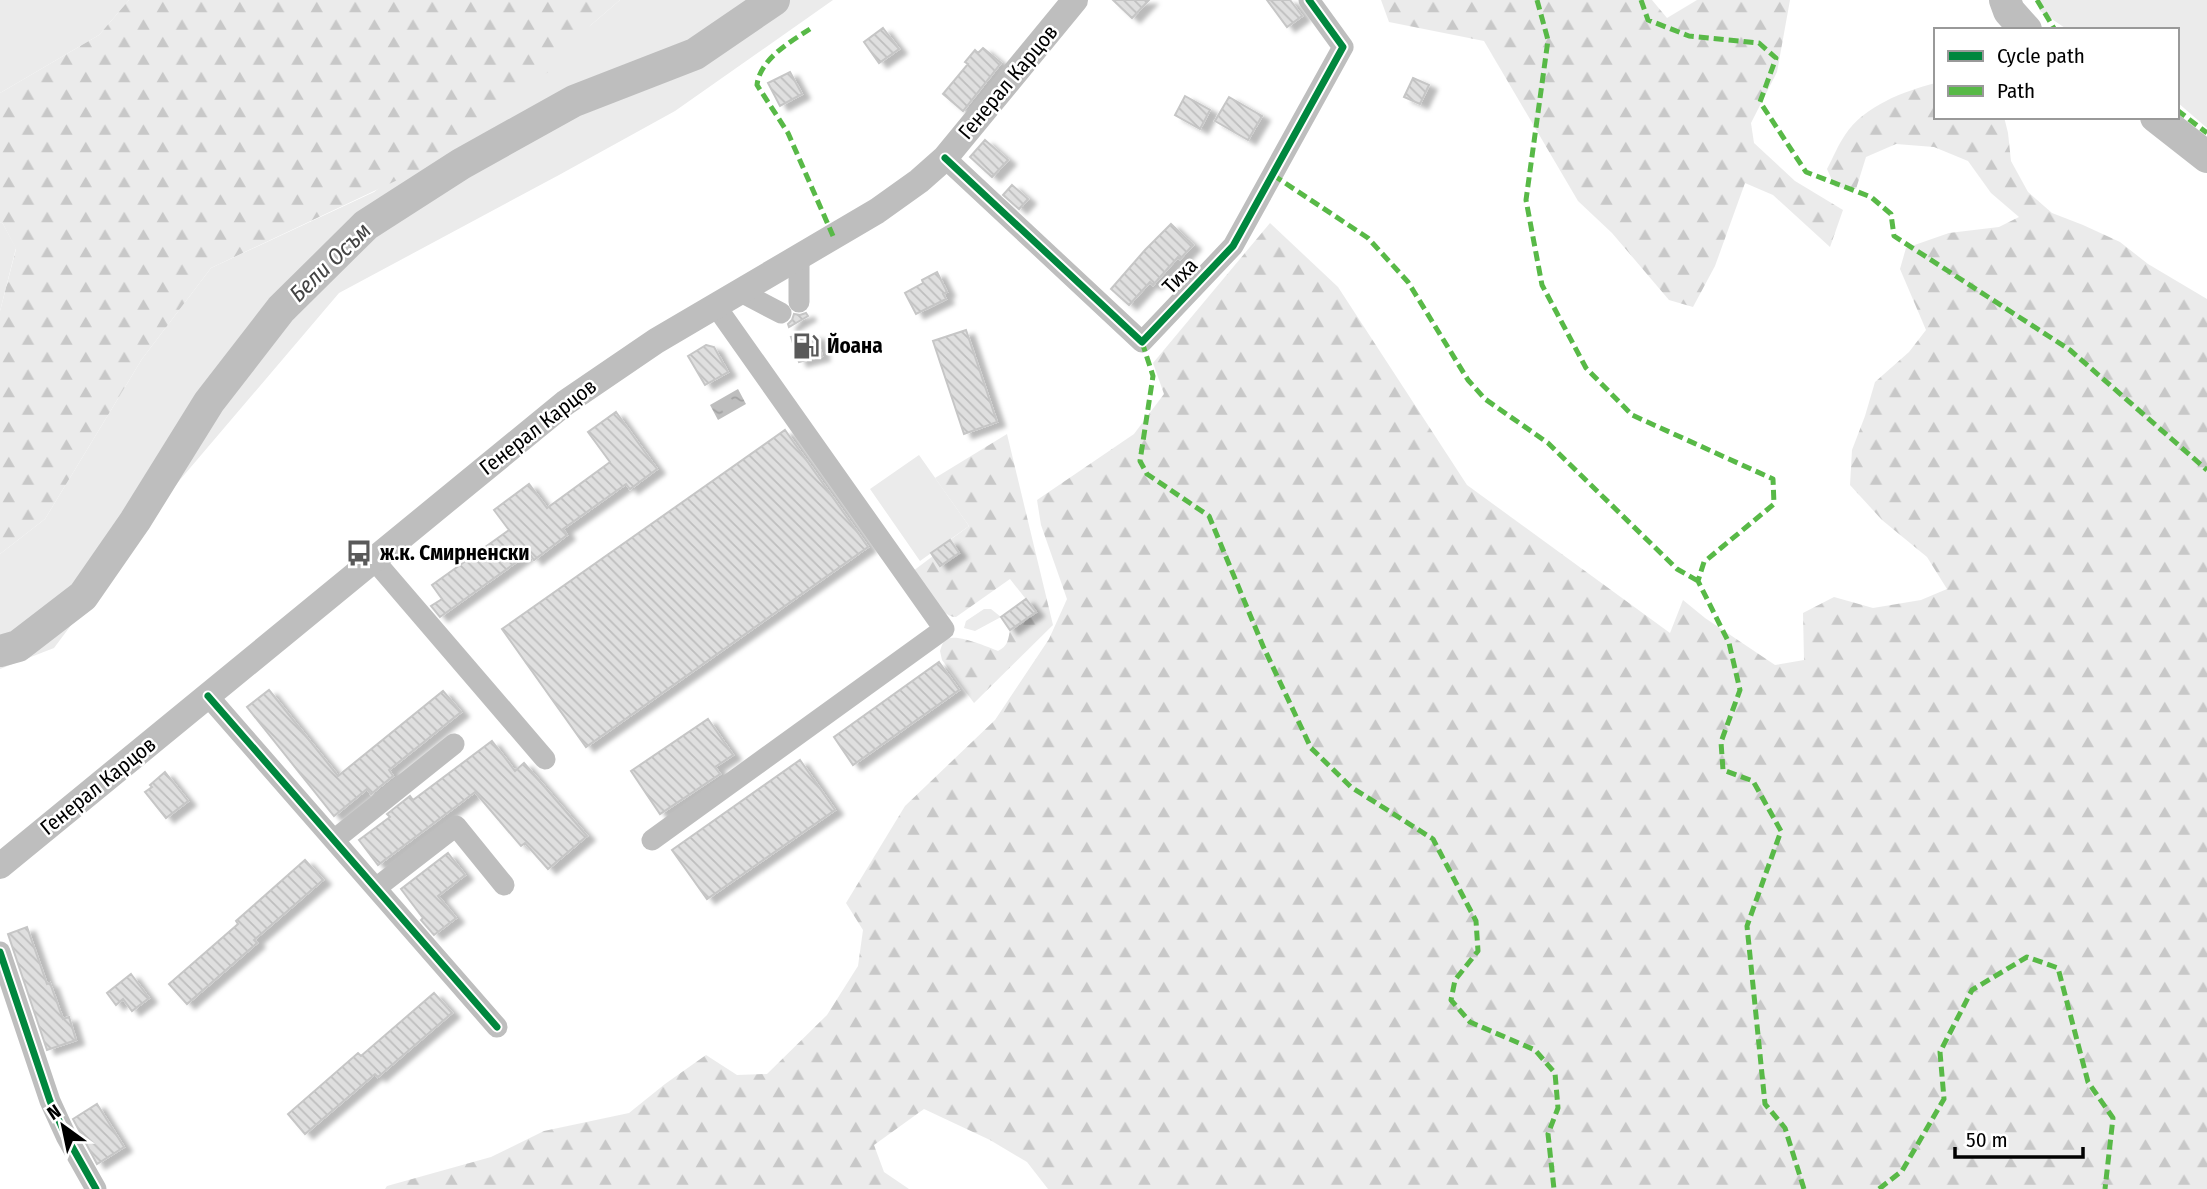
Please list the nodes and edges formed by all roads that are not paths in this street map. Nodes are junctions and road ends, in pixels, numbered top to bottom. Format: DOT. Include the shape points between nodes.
graph roads {
  1 [pos="1075,0"];
  2 [pos="1309,0"];
  3 [pos="944,158"];
  4 [pos="799,256"];
  5 [pos="739,291"];
  6 [pos="800,302"];
  7 [pos="715,305"];
  8 [pos="781,313"];
  9 [pos="374,560"];
  10 [pos="208,696"];
  11 [pos="454,744"];
  12 [pos="545,759"];
  13 [pos="334,840"];
  14 [pos="652,840"];
  15 [pos="0,866"];
  16 [pos="503,885"];
  17 [pos="376,888"];
  18 [pos="0,951"];
  19 [pos="497,1027"];
  20 [pos="96,1189"];
  1 -- 3 [label="main road, Генерал Карцов"];
  2 -- 3 [label="street, Тиха" via="1343,47 1233,246 1142,342"];
  3 -- 4 [label="main road, Генерал Карцов" via="899,197"];
  4 -- 5 [label="main road, Генерал Карцов"];
  4 -- 6 [label="street"];
  5 -- 7 [label="main road, Генерал Карцов"];
  5 -- 8 [label="street"];
  7 -- 9 [label="main road, Генерал Карцов" via="565,403"];
  7 -- 14 [label="street" via="944,629"];
  9 -- 10 [label="main road, Генерал Карцов"];
  9 -- 12 [label="street"];
  10 -- 13 [label="street"];
  10 -- 15 [label="main road, Генерал Карцов"];
  11 -- 13 [label="street"];
  13 -- 17 [label="street"];
  16 -- 17 [label="street" via="456,826"];
  17 -- 19 [label="street"];
  18 -- 20 [label="street" via="50,1101"];
}
